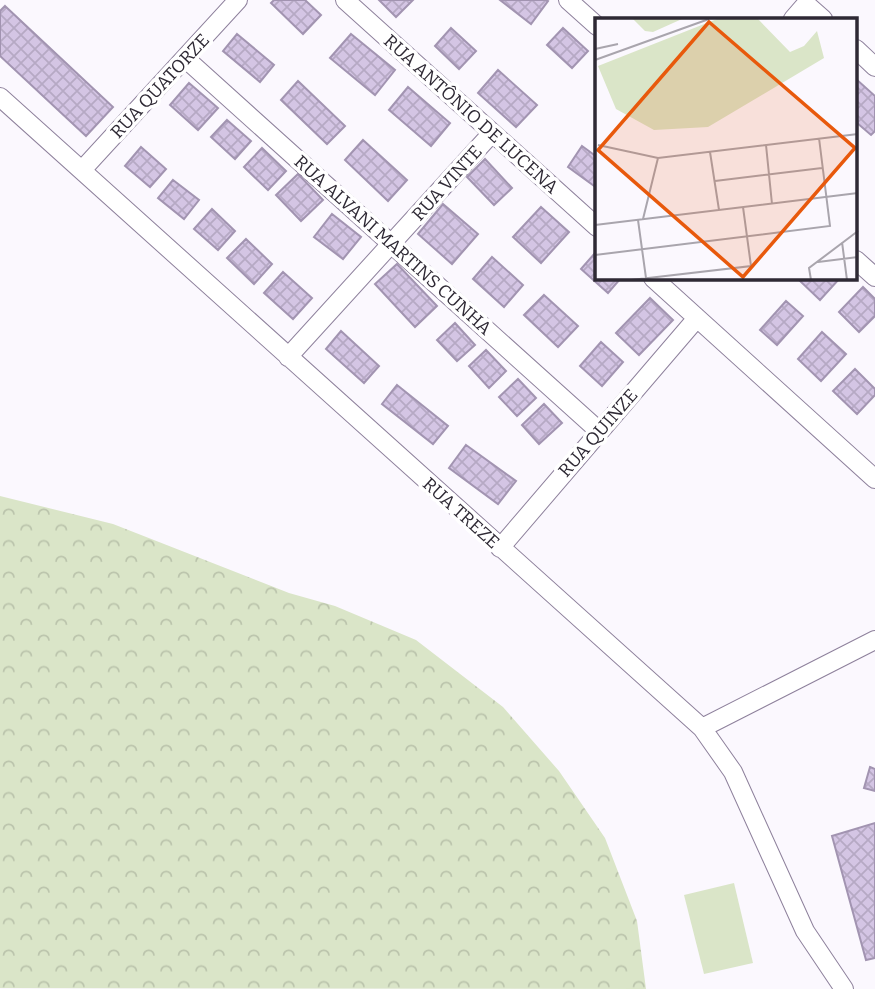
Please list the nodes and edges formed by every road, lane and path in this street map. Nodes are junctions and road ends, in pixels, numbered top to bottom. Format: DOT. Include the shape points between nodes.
graph roads {
  1 [pos="238,0"];
  2 [pos="345,0"];
  3 [pos="568,0"];
  4 [pos="794,18"];
  5 [pos="822,18"];
  6 [pos="595,24"];
  7 [pos="858,51"];
  8 [pos="186,59"];
  9 [pos="875,67"];
  10 [pos="0,97"];
  11 [pos="492,133"];
  12 [pos="82,170"];
  13 [pos="595,225"];
  14 [pos="391,244"];
  15 [pos="858,262"];
  16 [pos="875,277"];
  17 [pos="655,280"];
  18 [pos="697,318"];
  19 [pos="288,357"];
  20 [pos="599,431"];
  21 [pos="875,479"];
  22 [pos="500,548"];
  23 [pos="875,639"];
  24 [pos="702,728"];
  25 [pos="844,989"];
  1 -- 8 [label="lane, RUA QUATORZE"];
  2 -- 11 [label="lane, RUA ANTÔNIO DE LUCENA"];
  3 -- 6 [label="lane"];
  4 -- 5 [label="lane" via="806,4"];
  7 -- 9 [label="lane"];
  8 -- 12 [label="lane, RUA QUATORZE"];
  8 -- 14 [label="lane, RUA ALVANI MARTINS CUNHA"];
  10 -- 12 [label="lane, RUA TREZE"];
  11 -- 13 [label="lane, RUA ANTÔNIO DE LUCENA"];
  11 -- 14 [label="lane, RUA VINTE"];
  12 -- 19 [label="lane, RUA TREZE"];
  14 -- 19 [label="lane, RUA VINTE"];
  14 -- 20 [label="lane, RUA ALVANI MARTINS CUNHA"];
  15 -- 16 [label="lane"];
  17 -- 18 [label="lane"];
  18 -- 20 [label="lane, RUA QUINZE"];
  18 -- 21 [label="lane"];
  19 -- 22 [label="lane, RUA TREZE"];
  20 -- 22 [label="lane, RUA QUINZE"];
  22 -- 24 [label="lane, RUA TREZE"];
  23 -- 24 [label="lane"];
  24 -- 25 [label="lane, RUA TREZE" via="733,772 805,931"];
}
